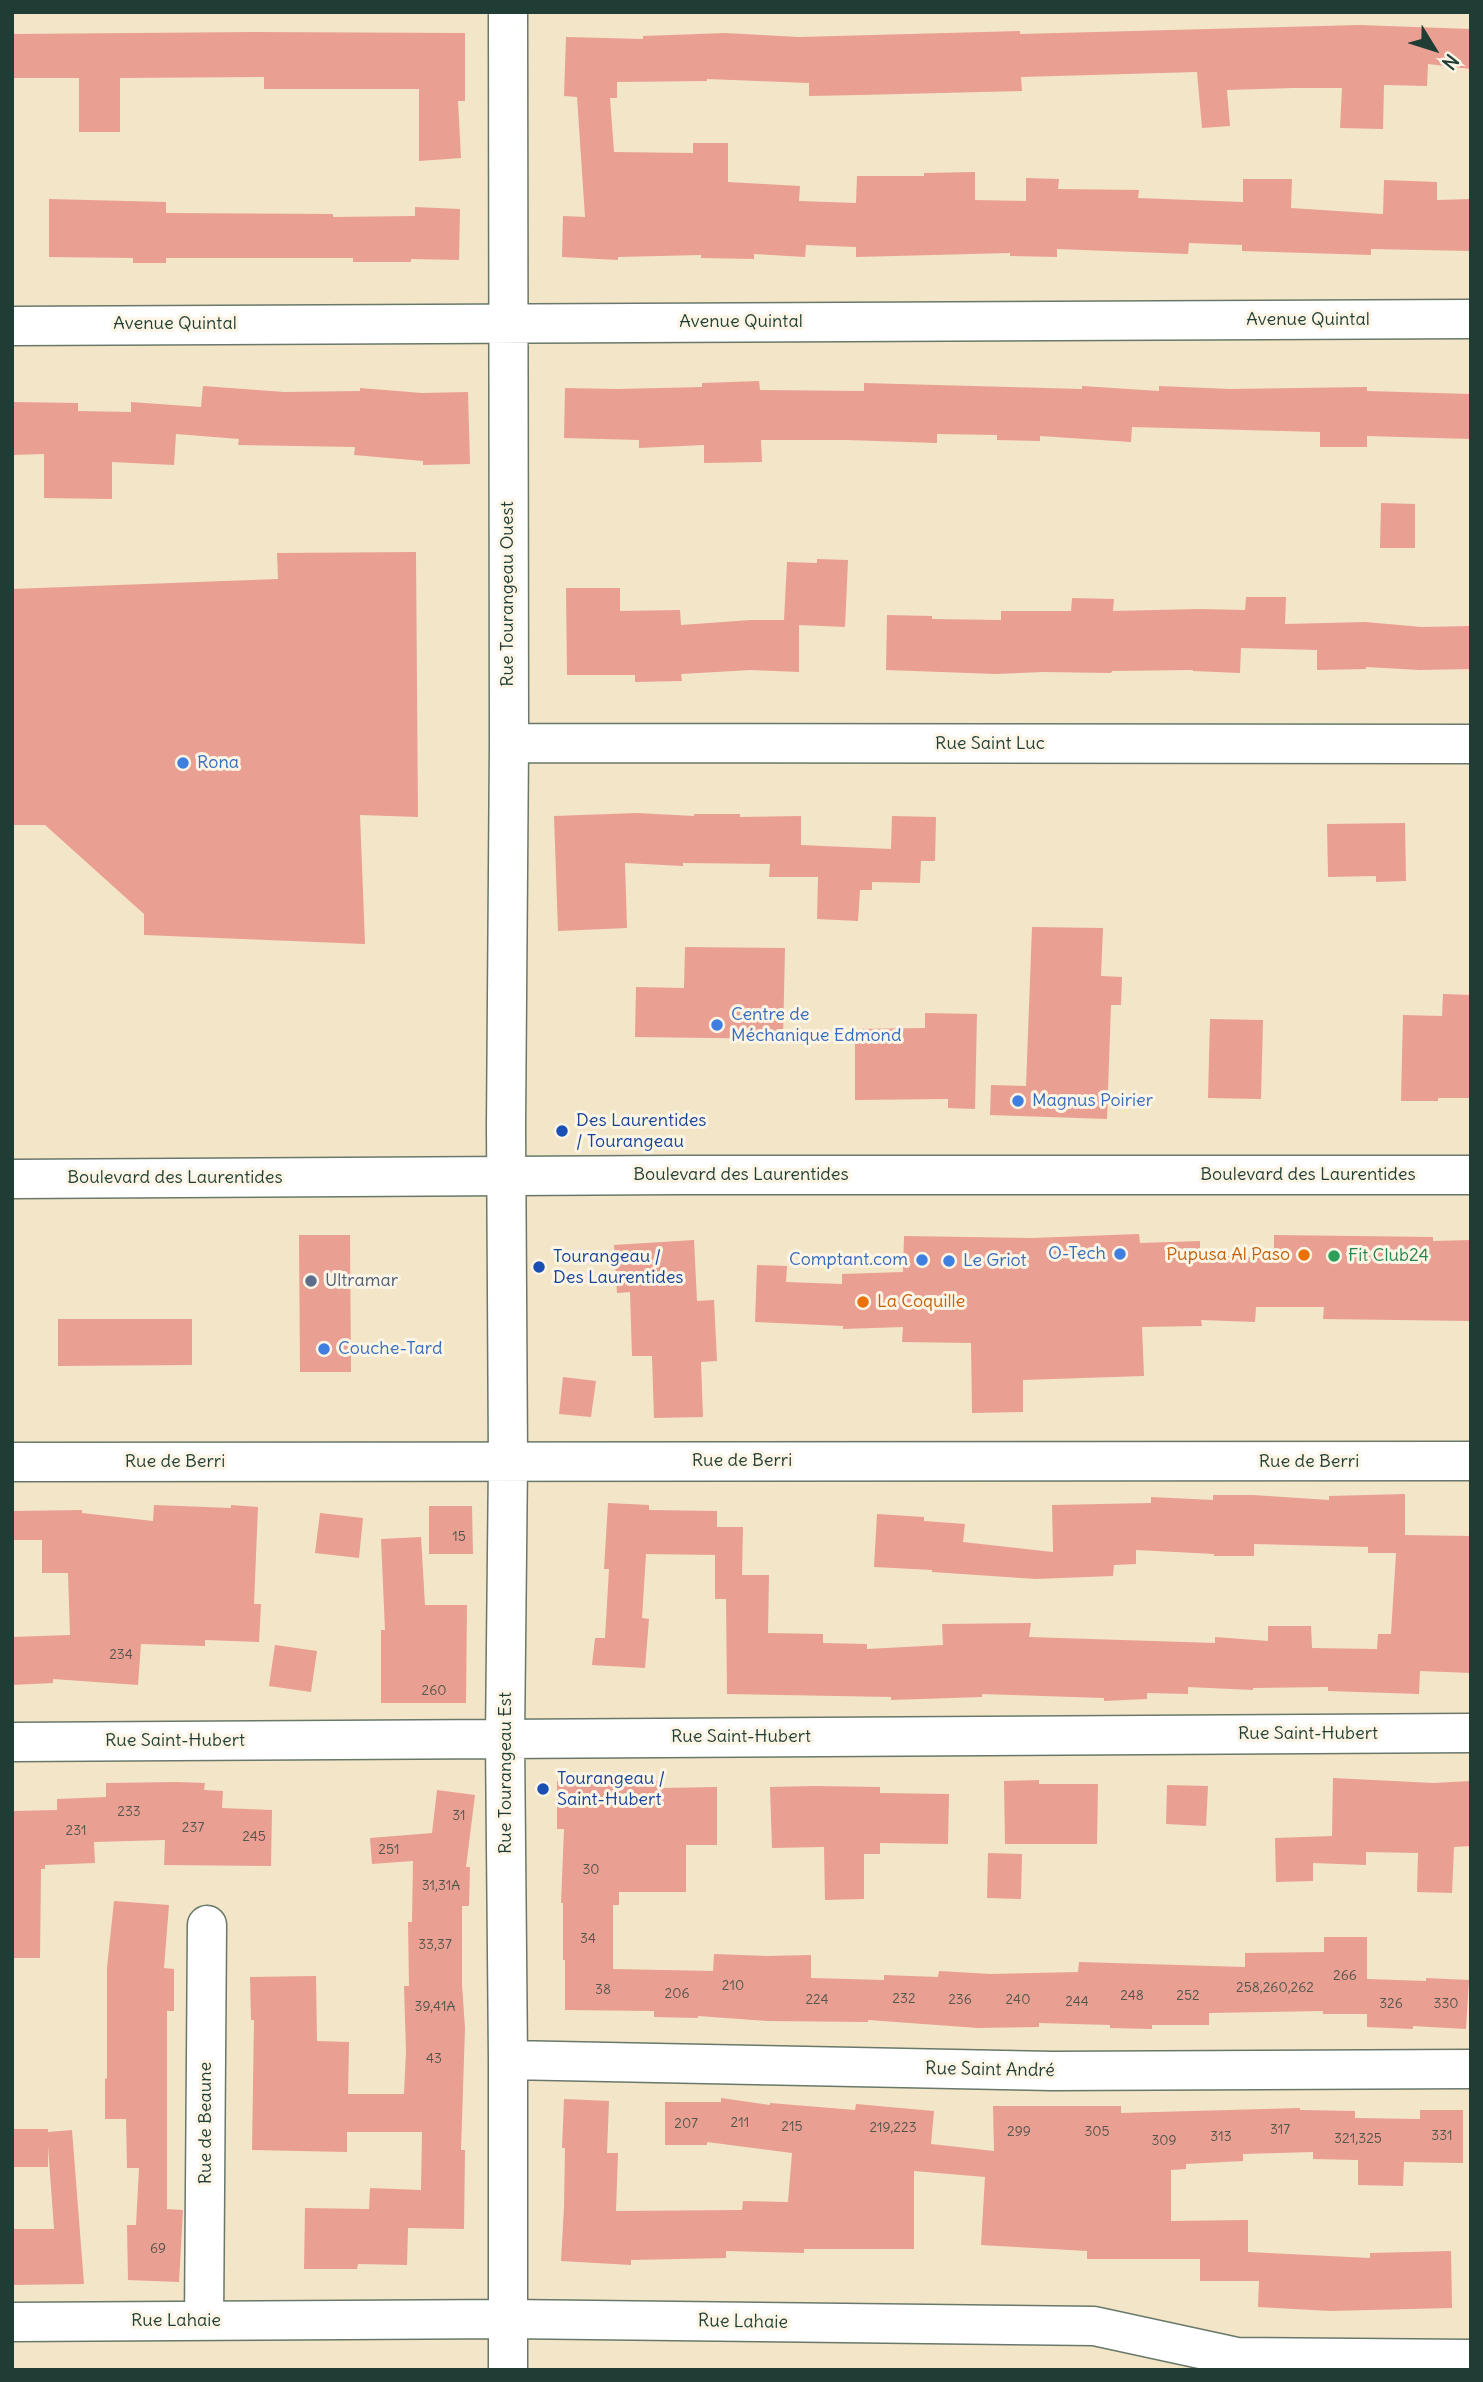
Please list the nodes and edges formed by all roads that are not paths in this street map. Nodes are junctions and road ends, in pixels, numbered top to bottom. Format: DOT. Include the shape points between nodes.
graph roads {
  1 [pos="508,12"];
  2 [pos="1471,319"];
  3 [pos="509,322"];
  4 [pos="12,326"];
  5 [pos="509,743"];
  6 [pos="1471,744"];
  7 [pos="1471,1175"];
  8 [pos="507,1176"];
  9 [pos="12,1179"];
  10 [pos="508,1461"];
  11 [pos="1471,1461"];
  12 [pos="12,1462"];
  13 [pos="1471,1733"];
  14 [pos="505,1739"];
  15 [pos="12,1742"];
  16 [pos="207,1925"];
  17 [pos="508,2060"];
  18 [pos="1471,2070"];
  19 [pos="508,2319"];
  20 [pos="204,2321"];
  21 [pos="12,2322"];
  22 [pos="1471,2359"];
  23 [pos="508,2370"];
  1 -- 3 [label="street, Rue Tourangeau Ouest"];
  2 -- 3 [label="street, Avenue Quintal"];
  3 -- 4 [label="street, Avenue Quintal"];
  3 -- 5 [label="street, Rue Tourangeau Ouest"];
  5 -- 6 [label="street, Rue Saint Luc"];
  5 -- 8 [label="street, Rue Tourangeau Ouest"];
  7 -- 8 [label="street, Boulevard des Laurentides"];
  8 -- 9 [label="street, Boulevard des Laurentides"];
  8 -- 10 [label="street, Rue Tourangeau Est"];
  10 -- 11 [label="street, Rue de Berri"];
  10 -- 12 [label="street, Rue de Berri"];
  10 -- 14 [label="street, Rue Tourangeau Est"];
  13 -- 14 [label="street, Rue Saint-Hubert"];
  14 -- 15 [label="street, Rue Saint-Hubert"];
  14 -- 17 [label="street, Rue Tourangeau Est"];
  16 -- 20 [label="street, Rue de Beaune"];
  17 -- 18 [label="street, Rue Saint André" via="1052,2071"];
  17 -- 19 [label="street, Rue Tourangeau Est"];
  19 -- 20 [label="street, Rue Lahaie"];
  19 -- 22 [label="street, Rue Lahaie" via="1094,2326 1237,2357"];
  19 -- 23 [label="street, Rue Tourangeau Est"];
  20 -- 21 [label="street, Rue Lahaie"];
}
